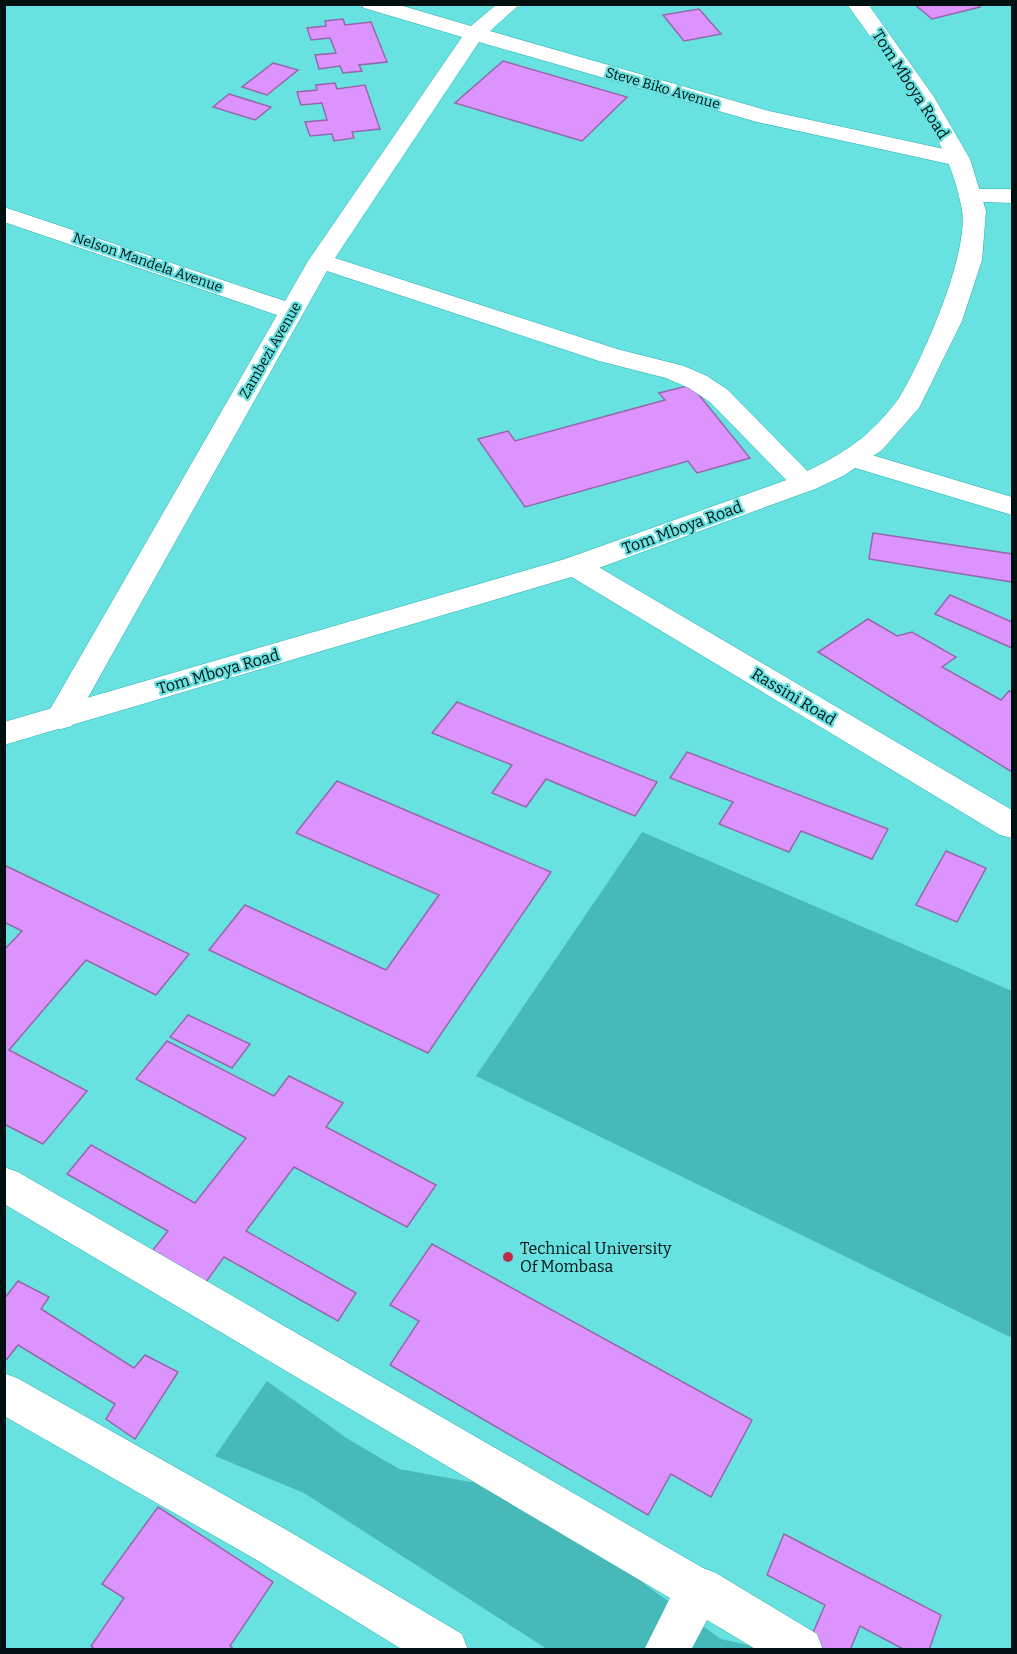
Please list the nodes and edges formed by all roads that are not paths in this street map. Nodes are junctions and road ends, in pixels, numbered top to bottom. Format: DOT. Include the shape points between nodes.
graph roads {
  1 [pos="371,4"];
  2 [pos="510,4"];
  3 [pos="857,4"];
  4 [pos="474,34"];
  5 [pos="958,159"];
  6 [pos="1012,195"];
  7 [pos="970,196"];
  8 [pos="4,214"];
  9 [pos="320,261"];
  10 [pos="291,311"];
  11 [pos="852,458"];
  12 [pos="805,483"];
  13 [pos="1012,506"];
  14 [pos="574,566"];
  15 [pos="61,718"];
  16 [pos="4,734"];
  17 [pos="1012,825"];
  18 [pos="4,1184"];
  19 [pos="4,1393"];
  20 [pos="700,1588"];
  21 [pos="446,1650"];
  22 [pos="666,1650"];
  23 [pos="801,1650"];
  1 -- 4 [label="street, Steve Biko Avenue"];
  2 -- 4 [label="street, Zambezi Avenue"];
  3 -- 5 [label="street, Tom Mboya Road" via="923,98"];
  4 -- 5 [label="street, Steve Biko Avenue" via="765,117"];
  4 -- 9 [label="street, Zambezi Avenue"];
  5 -- 7 [label="street, Tom Mboya Road"];
  6 -- 7 [label="street"];
  7 -- 11 [label="street, Tom Mboya Road" via="974,211 970,260 949,321 910,402 873,444"];
  8 -- 10 [label="street, Nelson Mandela Avenue"];
  9 -- 10 [label="street, Zambezi Avenue"];
  9 -- 12 [label="street" via="698,382 719,396"];
  10 -- 15 [label="street, Zambezi Avenue"];
  11 -- 12 [label="street, Tom Mboya Road"];
  11 -- 13 [label="street"];
  12 -- 14 [label="street, Tom Mboya Road"];
  14 -- 15 [label="street, Tom Mboya Road"];
  14 -- 17 [label="street, Rassini Road"];
  15 -- 16 [label="street, Tom Mboya Road"];
  18 -- 20 [label="street"];
  19 -- 21 [label="street" via="270,1544"];
  20 -- 22 [label="street"];
  20 -- 23 [label="street"];
}
